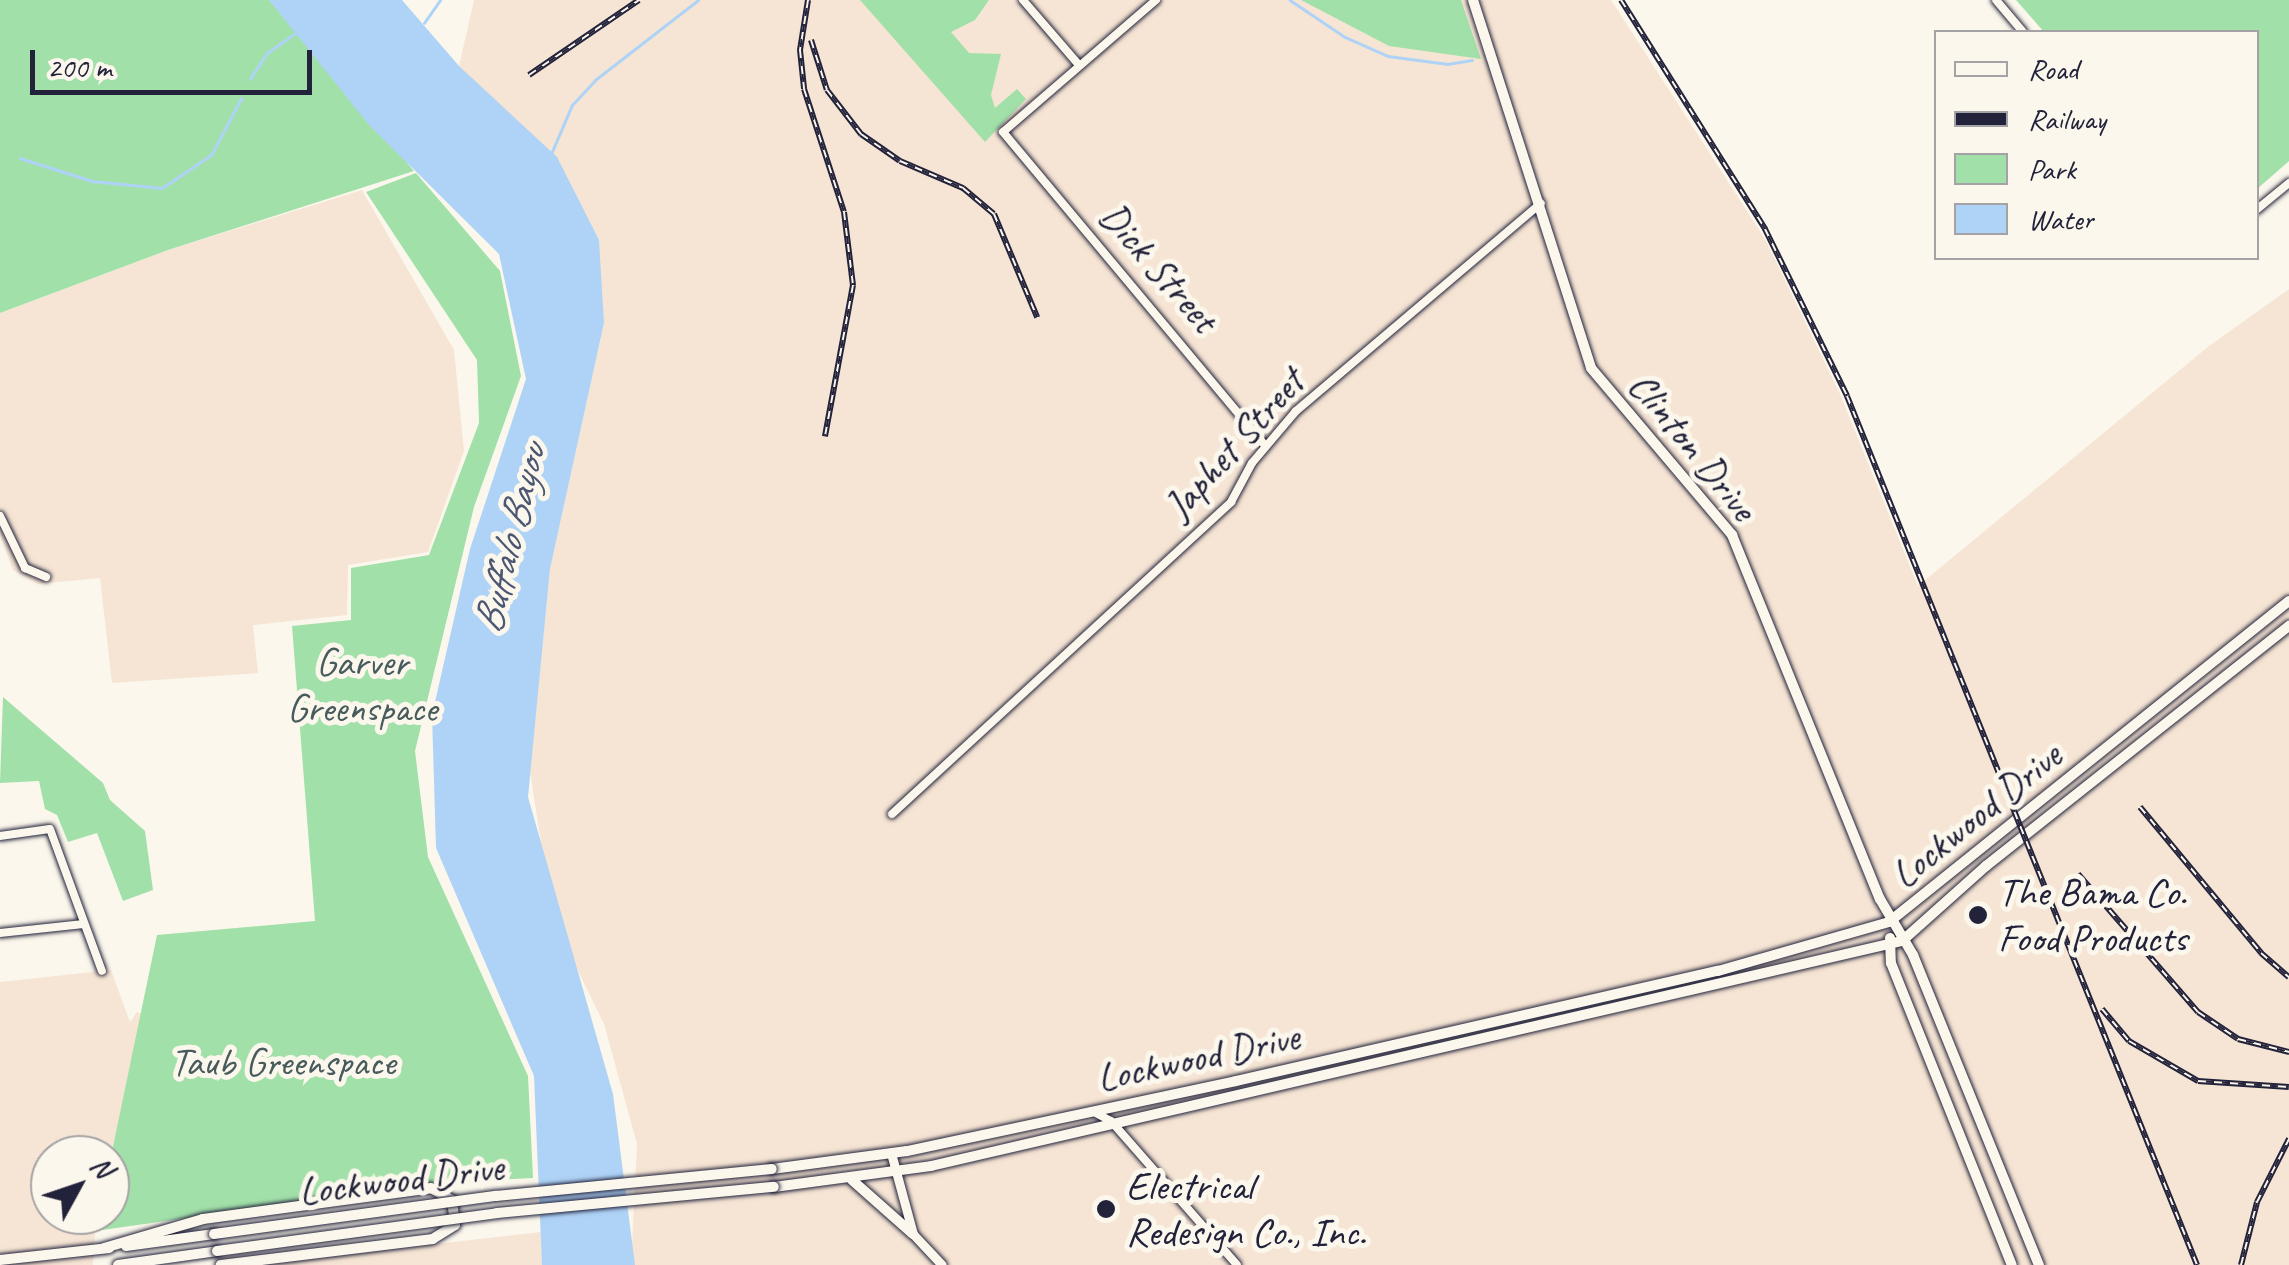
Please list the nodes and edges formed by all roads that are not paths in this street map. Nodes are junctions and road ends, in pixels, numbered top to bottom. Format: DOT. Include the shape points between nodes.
graph roads {
  1 [pos="1024,0"];
  2 [pos="1156,0"];
  3 [pos="1473,0"];
  4 [pos="1996,0"];
  5 [pos="2022,30"];
  6 [pos="1080,65"];
  7 [pos="2289,183"];
  8 [pos="1541,204"];
  9 [pos="2259,208"];
  10 [pos="1265,444"];
  11 [pos="0,516"];
  12 [pos="46,577"];
  13 [pos="2289,601"];
  14 [pos="2289,626"];
  15 [pos="892,814"];
  16 [pos="0,836"];
  17 [pos="1890,922"];
  18 [pos="84,924"];
  19 [pos="0,933"];
  20 [pos="1902,940"];
  21 [pos="1890,944"];
  22 [pos="1753,961"];
  23 [pos="102,971"];
  24 [pos="1757,977"];
  25 [pos="1684,978"];
  26 [pos="1642,988"];
  27 [pos="1688,993"];
  28 [pos="1646,1002"];
  29 [pos="1340,1058"];
  30 [pos="1344,1070"];
  31 [pos="1236,1081"];
  32 [pos="1239,1096"];
  33 [pos="1092,1111"];
  34 [pos="1111,1122"];
  35 [pos="891,1153"];
  36 [pos="895,1172"];
  37 [pos="852,1180"];
  38 [pos="913,1234"];
  39 [pos="104,1248"];
  40 [pos="86,1250"];
  41 [pos="0,1260"];
  42 [pos="145,1262"];
  43 [pos="2036,1264"];
  44 [pos="88,1265"];
  45 [pos="118,1265"];
  46 [pos="167,1265"];
  47 [pos="221,1265"];
  48 [pos="942,1265"];
  49 [pos="1236,1265"];
  50 [pos="2012,1265"];
  1 -- 6 [label="street"];
  2 -- 6 [label="street"];
  3 -- 8 [label="main road, Clinton Drive"];
  4 -- 5 [label="street"];
  6 -- 10 [label="street, Dick Street" via="1003,132"];
  7 -- 9 [label="street"];
  8 -- 10 [label="street, Japhet Street"];
  8 -- 17 [label="main road, Clinton Drive" via="1591,368 1732,535"];
  10 -- 15 [label="street, Japhet Street" via="1231,502"];
  11 -- 12 [label="street" via="25,568"];
  13 -- 17 [label="main road, Lockwood Drive"];
  14 -- 20 [label="main road, Lockwood Drive"];
  16 -- 18 [label="street" via="50,830"];
  17 -- 20 [label="main road, Clinton Drive"];
  17 -- 21 [label="main road, Clinton Drive"];
  17 -- 22 [label="main road, Lockwood Drive"];
  18 -- 19 [label="street"];
  18 -- 23 [label="street"];
  20 -- 21 [label="main road, Lockwood Drive"];
  20 -- 43 [label="main road, Clinton Drive"];
  21 -- 24 [label="main road, Lockwood Drive"];
  21 -- 50 [label="main road, Clinton Drive" via="1897,978"];
  22 -- 24 [label="main road"];
  22 -- 25 [label="main road, Lockwood Drive"];
  24 -- 27 [label="main road, Lockwood Drive"];
  25 -- 26 [label="main road, Lockwood Drive"];
  25 -- 27 [label="main road"];
  26 -- 28 [label="main road"];
  26 -- 29 [label="main road, Lockwood Drive"];
  27 -- 28 [label="main road, Lockwood Drive"];
  28 -- 30 [label="main road, Lockwood Drive"];
  29 -- 30 [label="main road"];
  29 -- 31 [label="main road, Lockwood Drive"];
  30 -- 32 [label="main road, Lockwood Drive"];
  31 -- 32 [label="main road"];
  31 -- 33 [label="main road, Lockwood Drive"];
  32 -- 34 [label="main road, Lockwood Drive"];
  33 -- 34 [label="street"];
  33 -- 35 [label="main road, Lockwood Drive"];
  34 -- 36 [label="main road, Lockwood Drive"];
  34 -- 49 [label="street"];
  35 -- 36 [label="street"];
  35 -- 39 [label="main road, Lockwood Drive, bridge"];
  36 -- 37 [label="main road, Lockwood Drive"];
  36 -- 38 [label="street"];
  37 -- 38 [label="main road"];
  37 -- 42 [label="main road, Lockwood Drive, bridge" via="497,1213"];
  38 -- 48 [label="street"];
  39 -- 40 [label="main road, Lockwood Drive"];
  39 -- 47 [label="main road" via="203,1219 431,1188 452,1200 455,1225 433,1239"];
  40 -- 41 [label="main road, Lockwood Drive"];
  40 -- 44 [label="main road"];
  42 -- 45 [label="main road, Lockwood Drive"];
  42 -- 46 [label="main road"];
}
